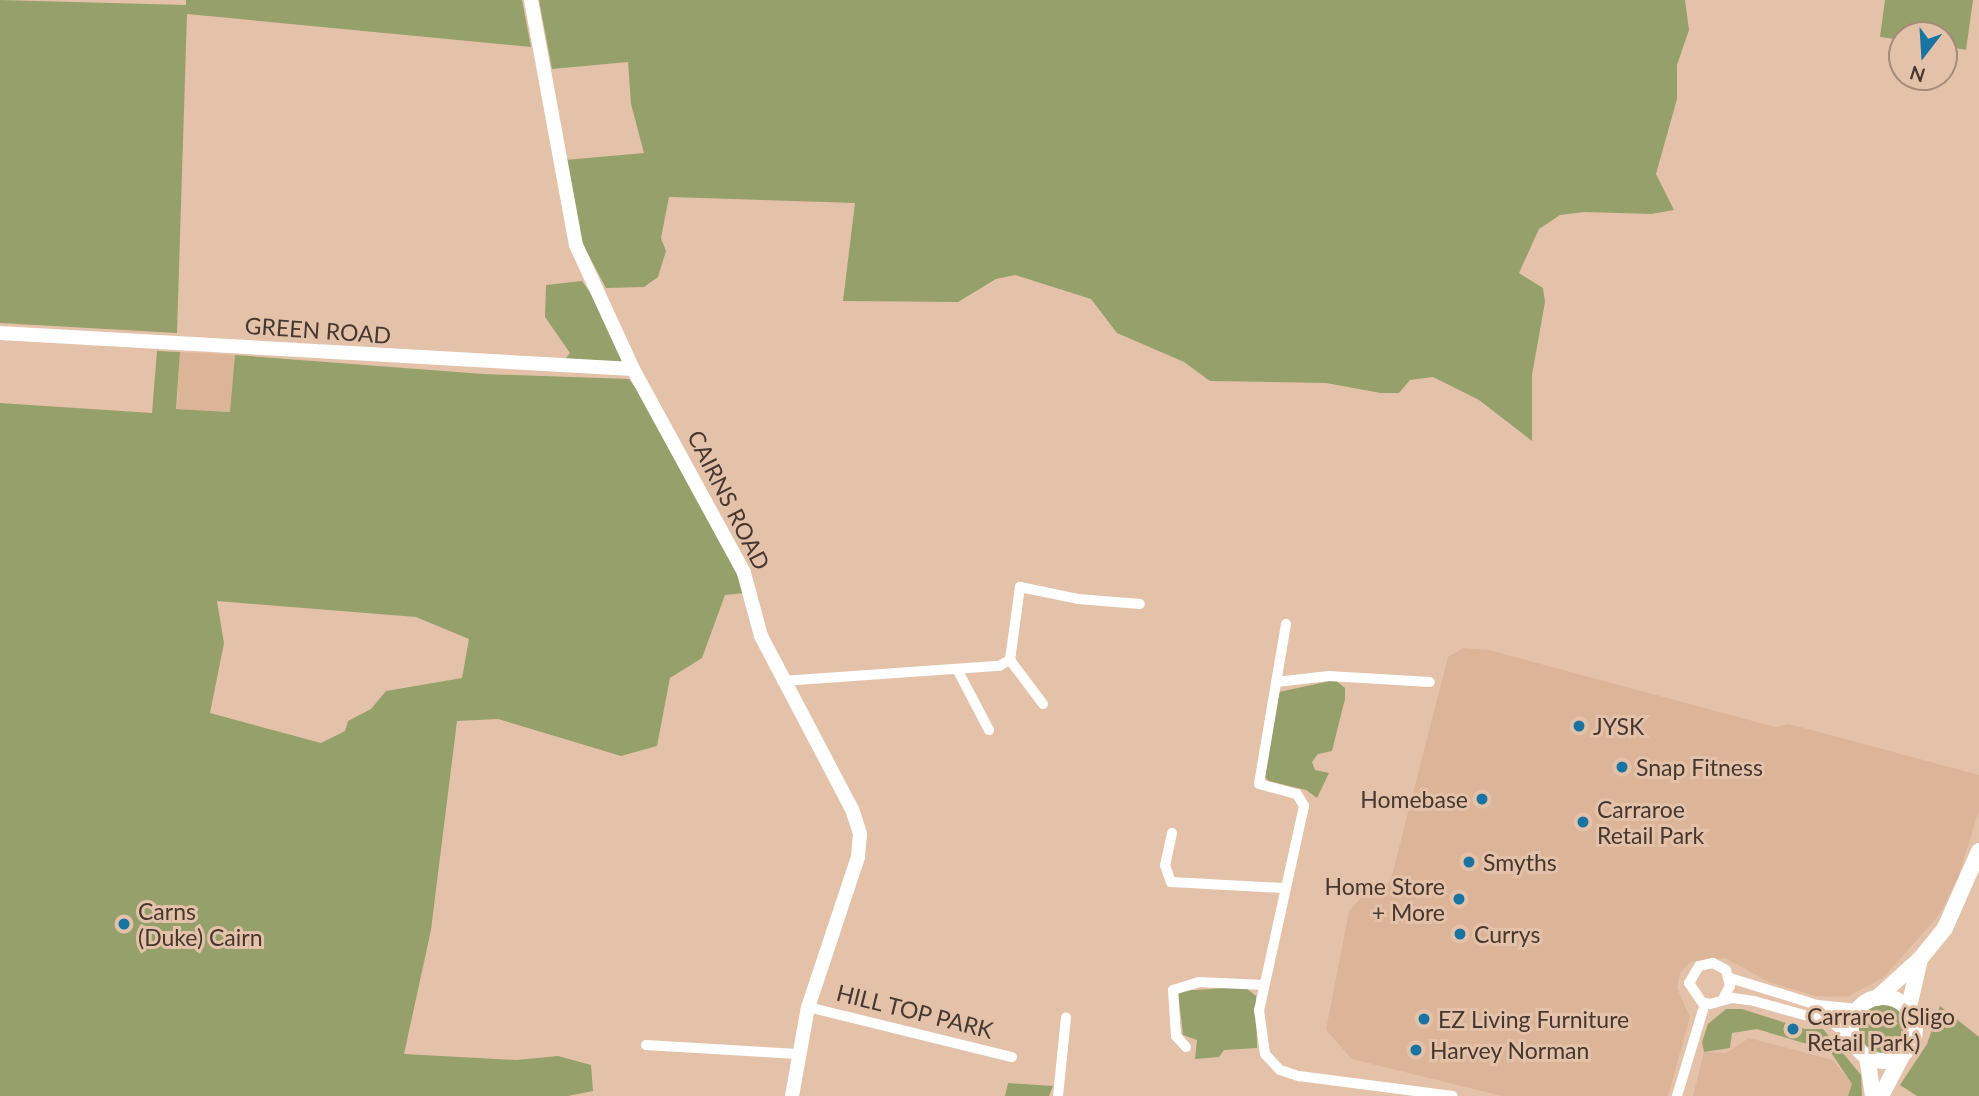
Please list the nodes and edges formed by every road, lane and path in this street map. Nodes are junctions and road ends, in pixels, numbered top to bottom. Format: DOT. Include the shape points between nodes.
graph roads {
  1 [pos="531,0"];
  2 [pos="0,333"];
  3 [pos="633,369"];
  4 [pos="1140,604"];
  5 [pos="1286,624"];
  6 [pos="1010,660"];
  7 [pos="957,669"];
  8 [pos="782,681"];
  9 [pos="1276,682"];
  10 [pos="1430,682"];
  11 [pos="1043,704"];
  12 [pos="989,730"];
  13 [pos="1172,833"];
  14 [pos="1979,851"];
  15 [pos="1283,888"];
  16 [pos="1920,960"];
  17 [pos="1730,978"];
  18 [pos="1264,985"];
  19 [pos="1877,998"];
  20 [pos="1723,999"];
  21 [pos="1705,1003"];
  22 [pos="808,1007"];
  23 [pos="1858,1009"];
  24 [pos="1908,1011"];
  25 [pos="1066,1017"];
  26 [pos="1853,1041"];
  27 [pos="646,1045"];
  28 [pos="1186,1047"];
  29 [pos="799,1054"];
  30 [pos="1903,1054"];
  31 [pos="1867,1056"];
  32 [pos="1012,1057"];
  33 [pos="792,1096"];
  34 [pos="1058,1096"];
  35 [pos="1453,1096"];
  36 [pos="1677,1096"];
  37 [pos="1873,1096"];
  38 [pos="1881,1096"];
  1 -- 3 [label="street, CAIRNS ROAD" via="576,245"];
  2 -- 3 [label="street, GREEN ROAD"];
  3 -- 8 [label="street, CAIRNS ROAD" via="744,573 761,636"];
  4 -- 6 [label="street" via="1078,599 1020,587"];
  5 -- 9 [label="street"];
  6 -- 7 [label="street" via="999,666"];
  6 -- 11 [label="street"];
  7 -- 8 [label="street"];
  7 -- 12 [label="street"];
  8 -- 22 [label="street, CAIRNS ROAD" via="852,809 860,834 858,857"];
  9 -- 10 [label="street" via="1341,676"];
  9 -- 15 [label="street" via="1258,784 1297,794 1304,806"];
  13 -- 15 [label="street" via="1165,865 1171,881 1180,886"];
  14 -- 16 [label="main road" via="1952,917"];
  15 -- 18 [label="street"];
  16 -- 19 [label="main road"];
  16 -- 24 [label="main road"];
  17 -- 20 [label="street"];
  17 -- 21 [label="street" via="1713,963 1694,970 1690,990"];
  17 -- 23 [label="street" via="1817,1005"];
  18 -- 28 [label="street" via="1199,982 1172,990 1176,1036"];
  18 -- 35 [label="street" via="1259,1010 1265,1054 1280,1070"];
  19 -- 23 [label="main road"];
  19 -- 24 [label="main road" via="1892,1000"];
  20 -- 21 [label="street"];
  20 -- 26 [label="street" via="1754,1001 1833,1023"];
  21 -- 36 [label="street"];
  22 -- 29 [label="street, CAIRNS ROAD"];
  22 -- 32 [label="street, HILL TOP PARK"];
  23 -- 26 [label="main road"];
  24 -- 30 [label="main road" via="1914,1037"];
  25 -- 34 [label="street"];
  26 -- 31 [label="main road"];
  27 -- 29 [label="street"];
  29 -- 33 [label="street, CAIRNS ROAD"];
  30 -- 31 [label="main road" via="1880,1060"];
  30 -- 38 [label="main road"];
  31 -- 37 [label="main road"];
}
